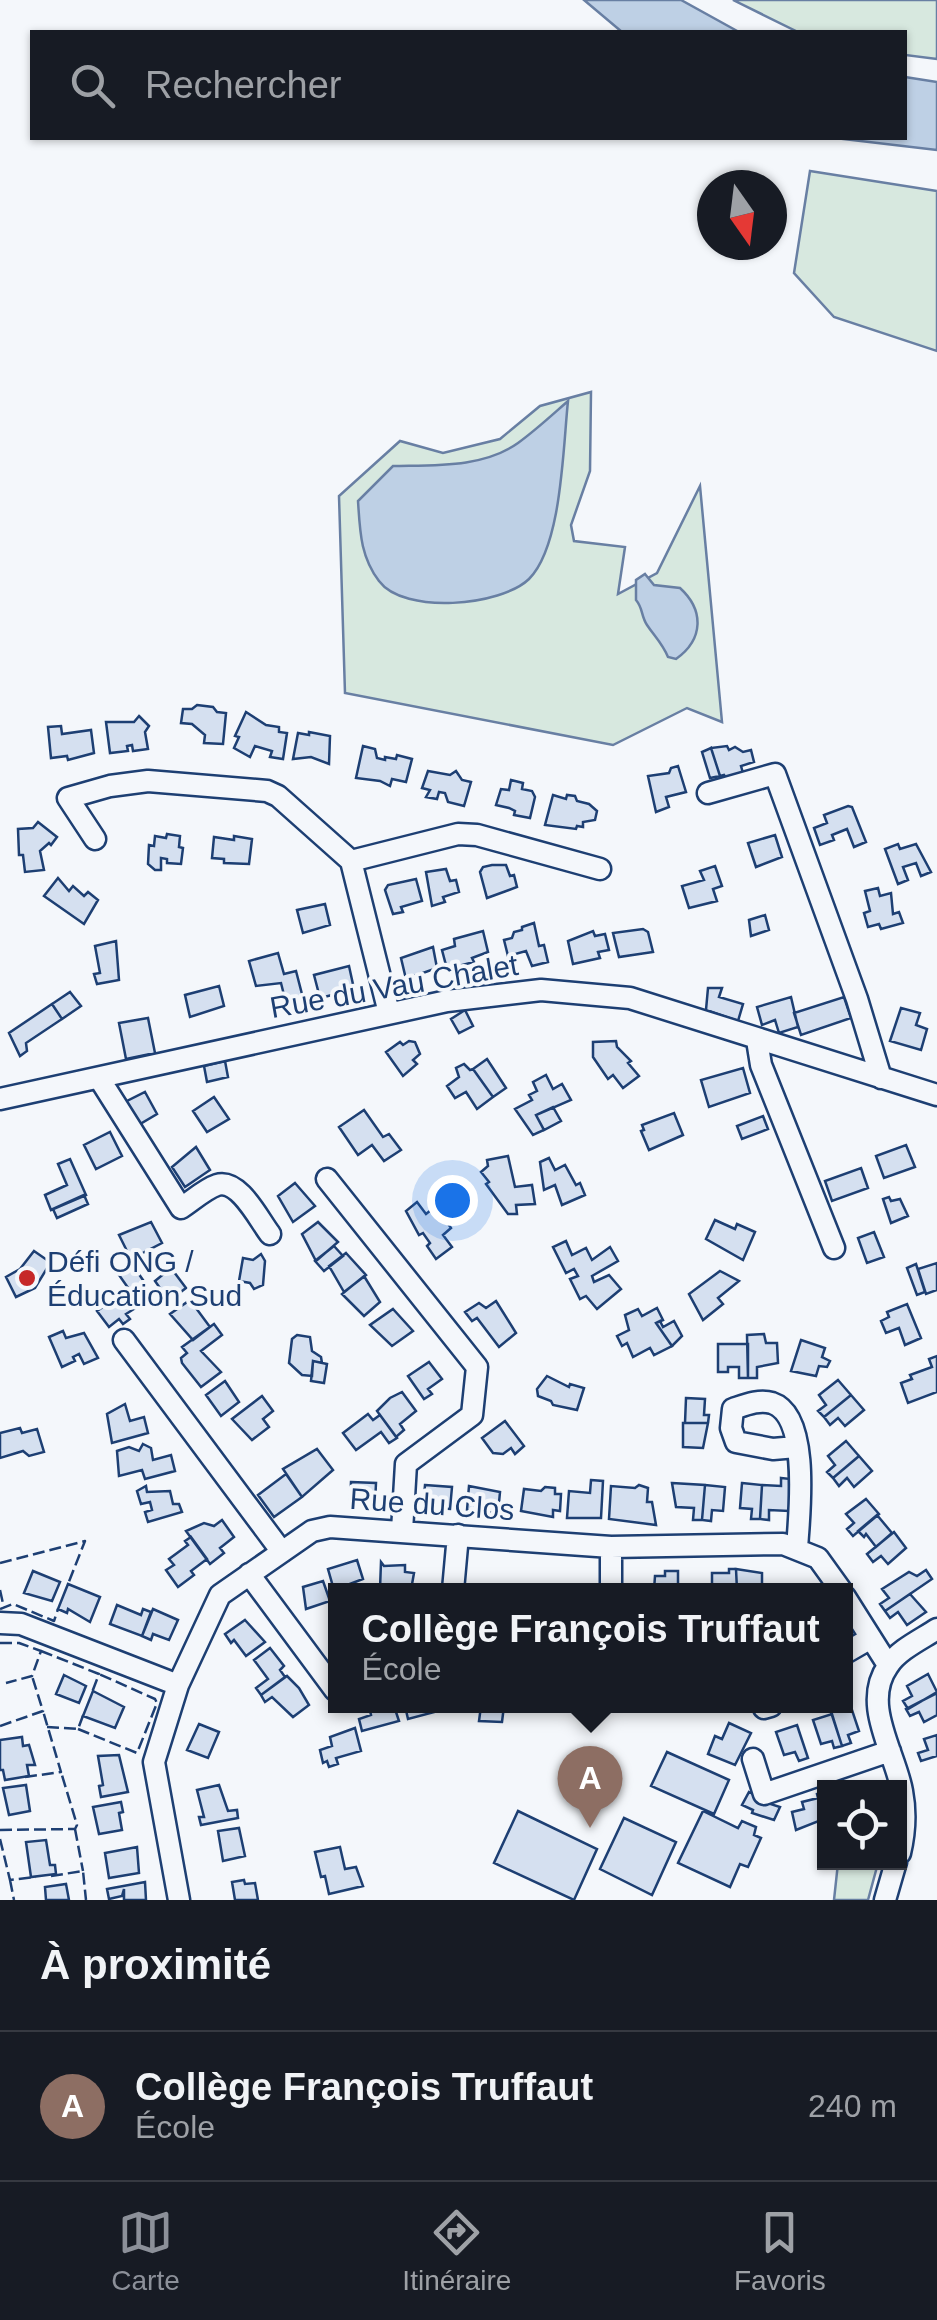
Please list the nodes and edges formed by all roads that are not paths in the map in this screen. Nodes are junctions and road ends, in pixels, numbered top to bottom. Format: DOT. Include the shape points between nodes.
graph roads {
  1 [pos="708,793"];
  2 [pos="96,839"];
  3 [pos="351,861"];
  4 [pos="600,869"];
  5 [pos="389,1014"];
  6 [pos="756,1040"];
  7 [pos="99,1078"];
  8 [pos="881,1078"];
  9 [pos="937,1095"];
  10 [pos="0,1100"];
  11 [pos="327,1179"];
  12 [pos="270,1234"];
  13 [pos="834,1248"];
  14 [pos="124,1340"];
  15 [pos="796,1448"];
  16 [pos="402,1531"];
  17 [pos="458,1535"];
  18 [pos="611,1548"];
  19 [pos="797,1548"];
  20 [pos="282,1552"];
  21 [pos="249,1574"];
  22 [pos="454,1583"];
  23 [pos="611,1583"];
  24 [pos="836,1583"];
  25 [pos="853,1610"];
  26 [pos="0,1623"];
  27 [pos="937,1628"];
  28 [pos="870,1638"];
  29 [pos="853,1648"];
  30 [pos="888,1665"];
  31 [pos="328,1681"];
  32 [pos="178,1685"];
  33 [pos="890,1751"];
  34 [pos="753,1759"];
  35 [pos="897,1780"];
  36 [pos="894,1870"];
  37 [pos="179,1900"];
  38 [pos="885,1900"];
  1 -- 8 [label="street" via="774,774"];
  2 -- 3 [label="street" via="68,798 164,782 272,793"];
  3 -- 4 [label="street" via="477,834"];
  3 -- 5 [label="street"];
  5 -- 6 [label="street, Rue du Vau Chalet" via="513,992 584,992 630,998"];
  5 -- 7 [label="street, Rue du Vau Chalet"];
  6 -- 8 [label="street, Rue du Vau Chalet"];
  6 -- 13 [label="street"];
  7 -- 10 [label="street, Rue du Vau Chalet"];
  7 -- 12 [label="street" via="182,1208 226,1184"];
  8 -- 9 [label="street, Rue du Vau Chalet"];
  11 -- 16 [label="street" via="477,1368 472,1415 406,1464"];
  14 -- 20 [label="street"];
  15 -- 19 [label="street"];
  16 -- 17 [label="street, Rue du Clos"];
  16 -- 20 [label="street, Rue du Clos" via="330,1527"];
  17 -- 18 [label="street, Rue du Clos"];
  17 -- 22 [label="street"];
  18 -- 19 [label="street, Rue du Clos"];
  18 -- 23 [label="street"];
  19 -- 24 [label="street" via="818,1558"];
  20 -- 21 [label="street, Rue du Clos"];
  21 -- 31 [label="street"];
  21 -- 32 [label="street, Rue du Clos" via="220,1596"];
  25 -- 28 [label="street"];
  26 -- 32 [label="street" via="22,1624"];
  27 -- 30 [label="street"];
  28 -- 29 [label="street"];
  28 -- 30 [label="street"];
  30 -- 33 [label="street" via="878,1710"];
  32 -- 37 [label="street, Rue du Clos" via="154,1762"];
  33 -- 34 [label="street" via="764,1794"];
  33 -- 35 [label="street"];
  36 -- 38 [label="street"];
}
